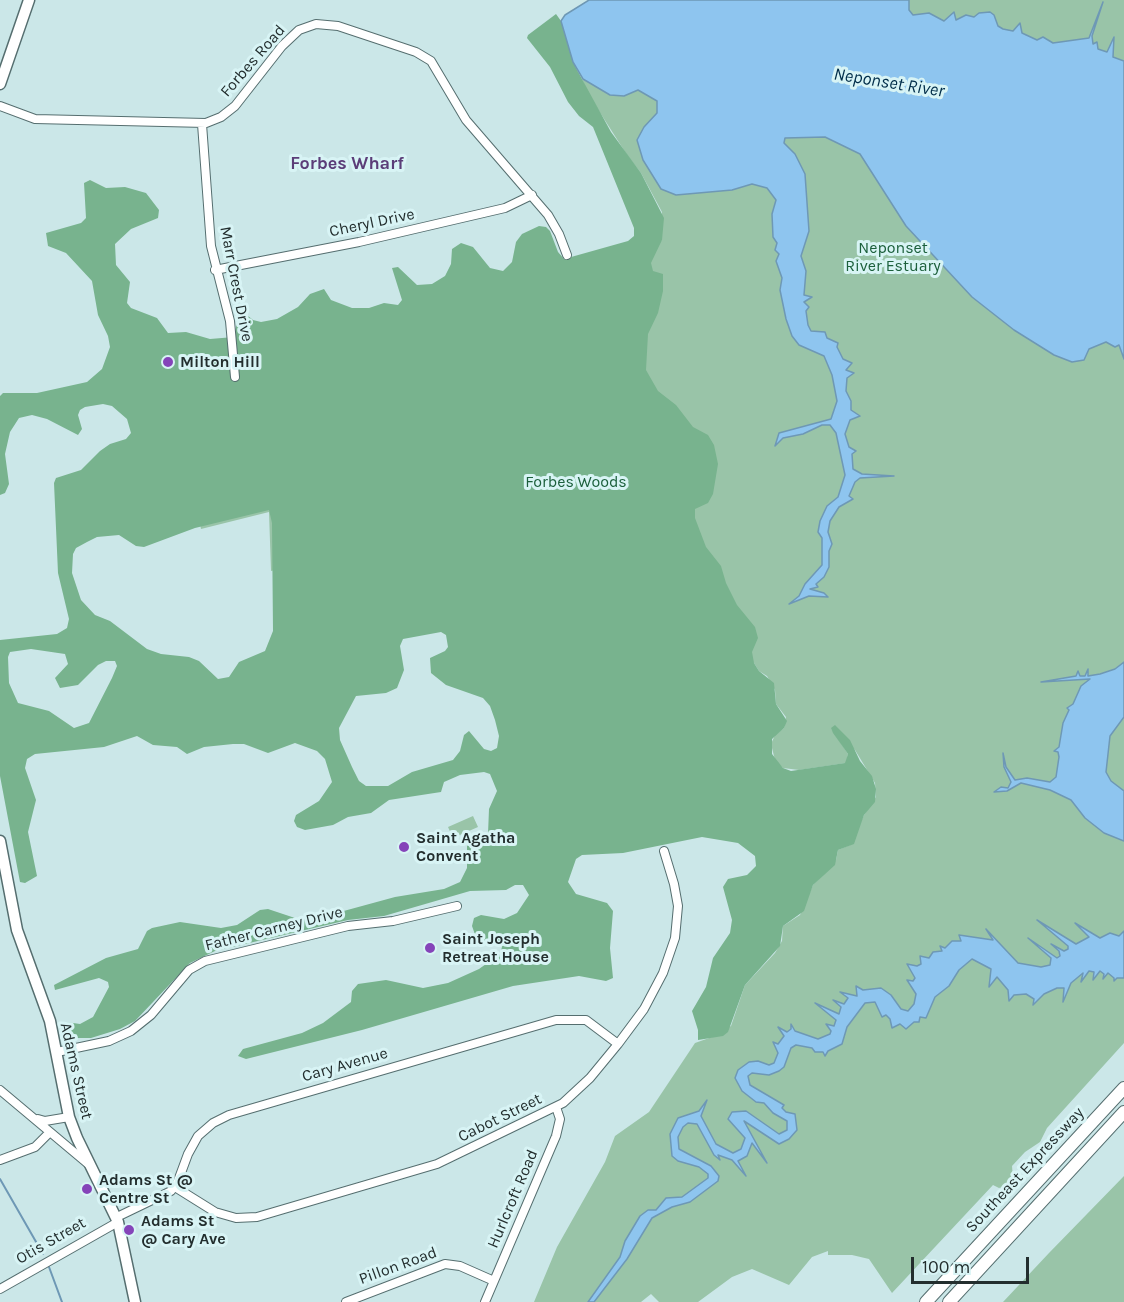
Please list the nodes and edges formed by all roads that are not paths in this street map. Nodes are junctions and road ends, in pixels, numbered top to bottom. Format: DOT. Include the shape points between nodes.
graph roads {
  1 [pos="29,0"];
  2 [pos="0,84"];
  3 [pos="0,106"];
  4 [pos="202,124"];
  5 [pos="532,195"];
  6 [pos="567,255"];
  7 [pos="215,270"];
  8 [pos="235,377"];
  9 [pos="0,841"];
  10 [pos="664,851"];
  11 [pos="457,906"];
  12 [pos="618,1044"];
  13 [pos="57,1052"];
  14 [pos="1124,1088"];
  15 [pos="0,1090"];
  16 [pos="1124,1099"];
  17 [pos="556,1107"];
  18 [pos="1124,1112"];
  19 [pos="32,1116"];
  20 [pos="69,1117"];
  21 [pos="1124,1122"];
  22 [pos="50,1132"];
  23 [pos="0,1161"];
  24 [pos="93,1172"];
  25 [pos="175,1186"];
  26 [pos="117,1220"];
  27 [pos="494,1281"];
  28 [pos="0,1289"];
  29 [pos="135,1302"];
  30 [pos="347,1302"];
  31 [pos="485,1302"];
  32 [pos="926,1302"];
  33 [pos="937,1302"];
  34 [pos="949,1302"];
  35 [pos="958,1302"];
  1 -- 2 [label="main road"];
  3 -- 4 [label="street, Forbes Road" via="35,119"];
  4 -- 5 [label="street, Forbes Road" via="235,106 299,30 311,24 333,24 428,58 466,120"];
  4 -- 7 [label="street, Marr Crest Drive"];
  5 -- 6 [label="street, Forbes Road" via="556,227"];
  5 -- 7 [label="street, Cheryl Drive" via="505,208"];
  7 -- 8 [label="street, Marr Crest Drive" via="230,321"];
  9 -- 13 [label="main road, Adams Street" via="19,938"];
  10 -- 12 [label="street, Cabot Street" via="677,898 674,945 654,992"];
  11 -- 13 [label="street, Father Carney Drive" via="393,921 348,926 205,961 189,970 151,1015 126,1034"];
  12 -- 17 [label="street, Cabot Street" via="580,1088"];
  12 -- 25 [label="street, Cary Avenue" via="586,1020 556,1020 229,1114 198,1136"];
  13 -- 20 [label="main road, Adams Street"];
  14 -- 32 [label="highway, Southeast Expressway"];
  15 -- 19 [label="street"];
  16 -- 33 [label="highway"];
  17 -- 25 [label="street, Cabot Street" via="437,1164 250,1218 215,1212"];
  17 -- 27 [label="street, Hurlcroft Road" via="560,1119 556,1136"];
  18 -- 34 [label="highway"];
  19 -- 20 [label="street" via="45,1121"];
  19 -- 22 [label="street"];
  20 -- 24 [label="main road, Adams Street"];
  21 -- 35 [label="highway"];
  22 -- 23 [label="street" via="35,1147"];
  22 -- 24 [label="street"];
  24 -- 26 [label="main road, Adams Street"];
  25 -- 26 [label="street"];
  26 -- 28 [label="street, Otis Street"];
  26 -- 29 [label="main road, Adams Street"];
  27 -- 30 [label="street, Pillon Road" via="465,1267 445,1264"];
  27 -- 31 [label="street, Hurlcroft Road"];
}
